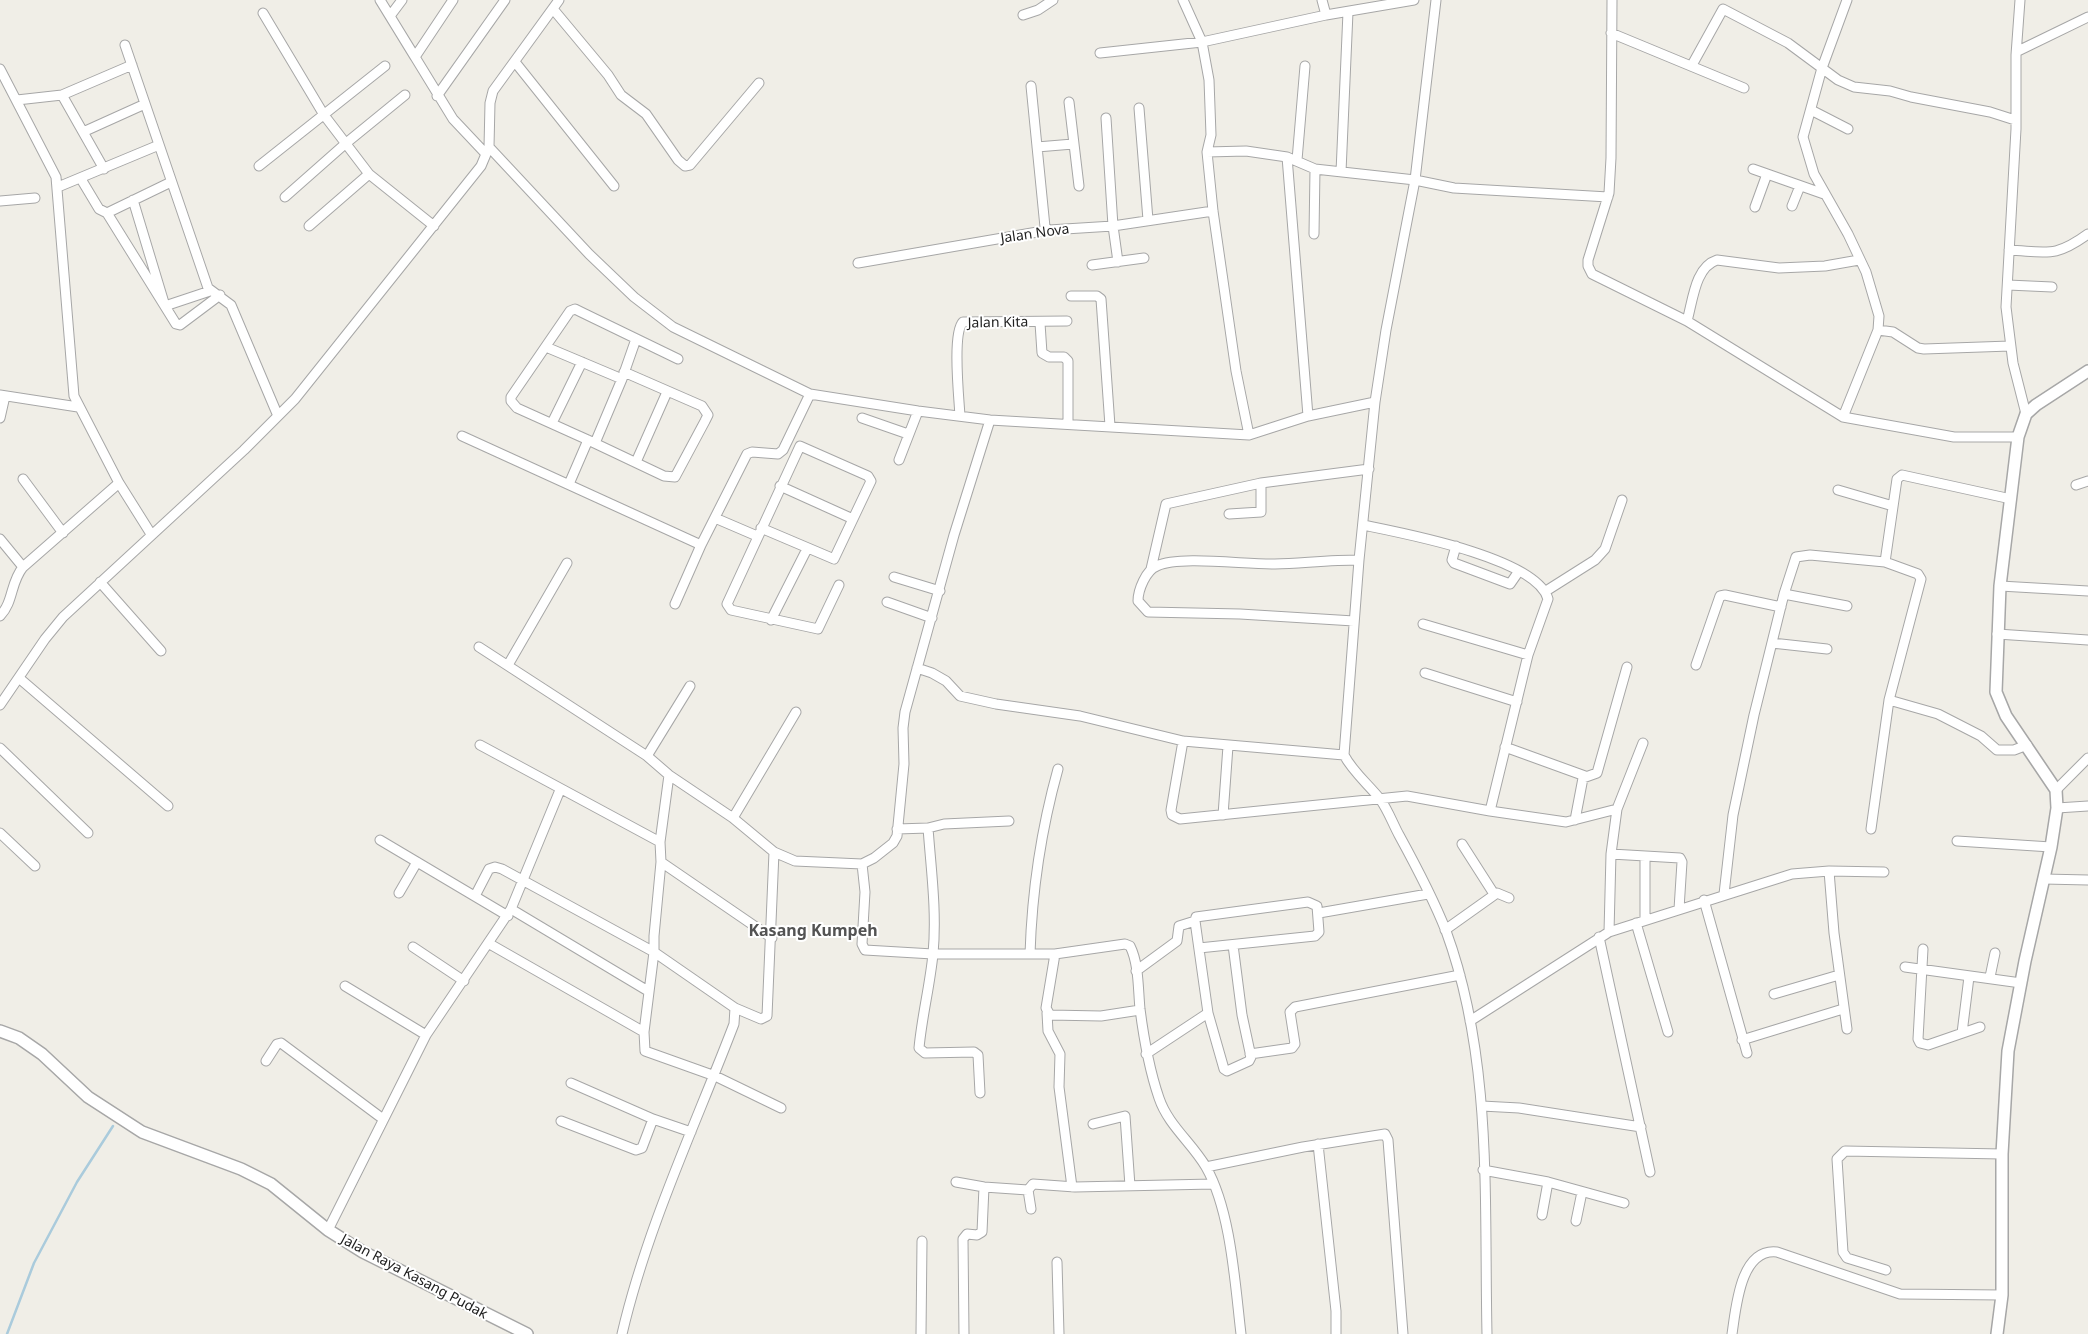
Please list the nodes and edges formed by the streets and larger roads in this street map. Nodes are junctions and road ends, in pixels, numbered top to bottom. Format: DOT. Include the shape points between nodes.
graph roads {
  1 [pos="380,0"];
  2 [pos="402,0"];
  3 [pos="453,0"];
  4 [pos="505,0"];
  5 [pos="558,0"];
  6 [pos="1052,0"];
  7 [pos="1183,0"];
  8 [pos="1322,0"];
  9 [pos="1414,0"];
  10 [pos="1436,0"];
  11 [pos="1612,0"];
  12 [pos="1847,0"];
  13 [pos="2020,0"];
  14 [pos="553,8"];
  15 [pos="1348,12"];
  16 [pos="264,13"];
  17 [pos="1023,15"];
  18 [pos="1326,15"];
  19 [pos="390,16"];
  20 [pos="2088,18"];
  21 [pos="1611,33"];
  22 [pos="1202,42"];
  23 [pos="125,45"];
  24 [pos="2018,51"];
  25 [pos="1100,53"];
  26 [pos="415,57"];
  27 [pos="514,62"];
  28 [pos="132,65"];
  29 [pos="1692,65"];
  30 [pos="385,66"];
  31 [pos="1305,66"];
  32 [pos="1822,68"];
  33 [pos="0,69"];
  34 [pos="759,83"];
  35 [pos="1031,86"];
  36 [pos="1744,88"];
  37 [pos="62,95"];
  38 [pos="405,95"];
  39 [pos="437,96"];
  40 [pos="16,100"];
  41 [pos="1069,102"];
  42 [pos="145,104"];
  43 [pos="1139,108"];
  44 [pos="1811,110"];
  45 [pos="324,115"];
  46 [pos="1106,118"];
  47 [pos="2015,120"];
  48 [pos="1848,129"];
  49 [pos="83,132"];
  50 [pos="344,144"];
  51 [pos="1074,144"];
  52 [pos="159,145"];
  53 [pos="1037,147"];
  54 [pos="488,150"];
  55 [pos="1207,152"];
  56 [pos="1287,157"];
  57 [pos="1297,160"];
  58 [pos="259,166"];
  59 [pos="104,169"];
  60 [pos="1315,169"];
  61 [pos="1753,169"];
  62 [pos="1341,172"];
  63 [pos="369,174"];
  64 [pos="1767,174"];
  65 [pos="81,179"];
  66 [pos="1415,180"];
  67 [pos="171,182"];
  68 [pos="614,186"];
  69 [pos="1079,186"];
  70 [pos="1800,186"];
  71 [pos="58,187"];
  72 [pos="1824,194"];
  73 [pos="1608,196"];
  74 [pos="285,197"];
  75 [pos="35,198"];
  76 [pos="133,200"];
  77 [pos="0,201"];
  78 [pos="1792,206"];
  79 [pos="1755,207"];
  80 [pos="1213,211"];
  81 [pos="107,213"];
  82 [pos="1148,220"];
  83 [pos="309,226"];
  84 [pos="434,226"];
  85 [pos="1113,226"];
  86 [pos="1049,230"];
  87 [pos="1314,234"];
  88 [pos="2088,234"];
  89 [pos="2009,250"];
  90 [pos="1144,258"];
  91 [pos="1859,260"];
  92 [pos="1118,262"];
  93 [pos="858,263"];
  94 [pos="1092,265"];
  95 [pos="2008,285"];
  96 [pos="2052,287"];
  97 [pos="210,291"];
  98 [pos="220,295"];
  99 [pos="1071,296"];
  100 [pos="165,306"];
  101 [pos="1687,320"];
  102 [pos="1067,321"];
  103 [pos="1040,323"];
  104 [pos="1878,330"];
  105 [pos="636,339"];
  106 [pos="2010,346"];
  107 [pos="546,347"];
  108 [pos="678,360"];
  109 [pos="582,362"];
  110 [pos="2088,371"];
  111 [pos="623,376"];
  112 [pos="667,392"];
  113 [pos="810,394"];
  114 [pos="2,395"];
  115 [pos="1374,402"];
  116 [pos="78,407"];
  117 [pos="918,412"];
  118 [pos="2026,414"];
  119 [pos="278,416"];
  120 [pos="960,416"];
  121 [pos="1308,416"];
  122 [pos="1843,417"];
  123 [pos="0,418"];
  124 [pos="862,418"];
  125 [pos="990,420"];
  126 [pos="552,423"];
  127 [pos="1068,424"];
  128 [pos="1110,426"];
  129 [pos="908,434"];
  130 [pos="462,436"];
  131 [pos="1250,436"];
  132 [pos="2018,437"];
  133 [pos="591,441"];
  134 [pos="899,460"];
  135 [pos="636,462"];
  136 [pos="1369,469"];
  137 [pos="23,479"];
  138 [pos="2088,481"];
  139 [pos="119,482"];
  140 [pos="1261,483"];
  141 [pos="569,484"];
  142 [pos="2076,485"];
  143 [pos="780,486"];
  144 [pos="1838,490"];
  145 [pos="2011,499"];
  146 [pos="1622,500"];
  147 [pos="1894,506"];
  148 [pos="1229,514"];
  149 [pos="715,518"];
  150 [pos="853,519"];
  151 [pos="1363,525"];
  152 [pos="761,528"];
  153 [pos="63,533"];
  154 [pos="151,534"];
  155 [pos="757,536"];
  156 [pos="0,539"];
  157 [pos="701,546"];
  158 [pos="1456,546"];
  159 [pos="807,549"];
  160 [pos="1359,560"];
  161 [pos="1885,562"];
  162 [pos="567,563"];
  163 [pos="23,567"];
  164 [pos="1151,569"];
  165 [pos="1519,571"];
  166 [pos="894,577"];
  167 [pos="100,582"];
  168 [pos="839,585"];
  169 [pos="2000,586"];
  170 [pos="940,591"];
  171 [pos="1546,591"];
  172 [pos="2088,591"];
  173 [pos="1784,594"];
  174 [pos="887,602"];
  175 [pos="675,604"];
  176 [pos="1847,606"];
  177 [pos="1781,607"];
  178 [pos="0,616"];
  179 [pos="932,618"];
  180 [pos="771,620"];
  181 [pos="1354,621"];
  182 [pos="1423,624"];
  183 [pos="1997,634"];
  184 [pos="2088,640"];
  185 [pos="1772,643"];
  186 [pos="479,646"];
  187 [pos="1827,649"];
  188 [pos="161,651"];
  189 [pos="1528,655"];
  190 [pos="508,665"];
  191 [pos="1696,666"];
  192 [pos="1627,667"];
  193 [pos="917,668"];
  194 [pos="1425,673"];
  195 [pos="20,678"];
  196 [pos="690,686"];
  197 [pos="1889,700"];
  198 [pos="1517,702"];
  199 [pos="0,705"];
  200 [pos="796,712"];
  201 [pos="1183,741"];
  202 [pos="1643,743"];
  203 [pos="2027,744"];
  204 [pos="480,745"];
  205 [pos="1228,746"];
  206 [pos="1505,747"];
  207 [pos="0,748"];
  208 [pos="1344,755"];
  209 [pos="648,756"];
  210 [pos="2088,758"];
  211 [pos="1058,769"];
  212 [pos="669,775"];
  213 [pos="1585,776"];
  214 [pos="560,790"];
  215 [pos="2056,790"];
  216 [pos="1380,799"];
  217 [pos="168,806"];
  218 [pos="2088,806"];
  219 [pos="2057,808"];
  220 [pos="1618,809"];
  221 [pos="1490,811"];
  222 [pos="1223,815"];
  223 [pos="733,818"];
  224 [pos="1575,820"];
  225 [pos="1009,822"];
  226 [pos="928,828"];
  227 [pos="897,829"];
  228 [pos="1872,829"];
  229 [pos="0,833"];
  230 [pos="88,833"];
  231 [pos="380,840"];
  232 [pos="1957,841"];
  233 [pos="660,842"];
  234 [pos="1462,844"];
  235 [pos="2051,846"];
  236 [pos="774,852"];
  237 [pos="1611,854"];
  238 [pos="1645,856"];
  239 [pos="417,862"];
  240 [pos="661,862"];
  241 [pos="862,864"];
  242 [pos="35,866"];
  243 [pos="1829,871"];
  244 [pos="1884,872"];
  245 [pos="2044,879"];
  246 [pos="2088,880"];
  247 [pos="523,881"];
  248 [pos="399,893"];
  249 [pos="1428,894"];
  250 [pos="1494,894"];
  251 [pos="1724,894"];
  252 [pos="475,896"];
  253 [pos="1509,898"];
  254 [pos="1704,900"];
  255 [pos="1679,910"];
  256 [pos="510,912"];
  257 [pos="1318,913"];
  258 [pos="1195,920"];
  259 [pos="1640,921"];
  260 [pos="1445,930"];
  261 [pos="1610,932"];
  262 [pos="1599,937"];
  263 [pos="772,938"];
  264 [pos="488,943"];
  265 [pos="1233,945"];
  266 [pos="413,947"];
  267 [pos="1199,948"];
  268 [pos="1923,949"];
  269 [pos="654,952"];
  270 [pos="1995,952"];
  271 [pos="933,954"];
  272 [pos="1030,954"];
  273 [pos="1055,954"];
  274 [pos="1905,967"];
  275 [pos="1922,969"];
  276 [pos="1136,971"];
  277 [pos="1460,975"];
  278 [pos="1839,975"];
  279 [pos="1968,977"];
  280 [pos="1990,977"];
  281 [pos="464,982"];
  282 [pos="2021,983"];
  283 [pos="345,986"];
  284 [pos="648,991"];
  285 [pos="1774,994"];
  286 [pos="735,1008"];
  287 [pos="1843,1009"];
  288 [pos="1140,1010"];
  289 [pos="1047,1013"];
  290 [pos="1208,1013"];
  291 [pos="1470,1021"];
  292 [pos="1980,1027"];
  293 [pos="1847,1029"];
  294 [pos="0,1031"];
  295 [pos="644,1032"];
  296 [pos="1668,1032"];
  297 [pos="1962,1033"];
  298 [pos="426,1035"];
  299 [pos="1742,1040"];
  300 [pos="1747,1053"];
  301 [pos="1146,1054"];
  302 [pos="1250,1054"];
  303 [pos="266,1061"];
  304 [pos="715,1076"];
  305 [pos="571,1083"];
  306 [pos="980,1092"];
  307 [pos="1482,1106"];
  308 [pos="781,1108"];
  309 [pos="383,1119"];
  310 [pos="653,1119"];
  311 [pos="561,1121"];
  312 [pos="1092,1124"];
  313 [pos="1641,1127"];
  314 [pos="691,1132"];
  315 [pos="1318,1144"];
  316 [pos="2002,1154"];
  317 [pos="1206,1167"];
  318 [pos="1483,1170"];
  319 [pos="1650,1172"];
  320 [pos="956,1182"];
  321 [pos="1548,1182"];
  322 [pos="1213,1184"];
  323 [pos="1130,1186"];
  324 [pos="984,1187"];
  325 [pos="1072,1187"];
  326 [pos="1028,1190"];
  327 [pos="1582,1192"];
  328 [pos="1624,1203"];
  329 [pos="1031,1209"];
  330 [pos="1542,1215"];
  331 [pos="1576,1221"];
  332 [pos="328,1230"];
  333 [pos="922,1241"];
  334 [pos="1057,1262"];
  335 [pos="1886,1270"];
  336 [pos="2002,1295"];
  337 [pos="527,1334"];
  338 [pos="622,1334"];
  339 [pos="921,1334"];
  340 [pos="964,1334"];
  341 [pos="1059,1334"];
  342 [pos="1241,1334"];
  343 [pos="1336,1334"];
  344 [pos="1403,1334"];
  345 [pos="1487,1334"];
  346 [pos="1732,1334"];
  347 [pos="1997,1334"];
  1 -- 19 [label="street"];
  2 -- 19 [label="street"];
  3 -- 26 [label="street"];
  4 -- 39 [label="street"];
  5 -- 14 [label="street"];
  6 -- 17 [label="street"];
  7 -- 22 [label="street"];
  8 -- 18 [label="street"];
  9 -- 15 [label="street"];
  10 -- 66 [label="street"];
  11 -- 21 [label="street"];
  12 -- 32 [label="street"];
  13 -- 24 [label="street"];
  14 -- 27 [label="street"];
  14 -- 34 [label="street" via="621,95 646,114 685,166 690,165"];
  15 -- 18 [label="street"];
  15 -- 62 [label="street"];
  16 -- 45 [label="street"];
  18 -- 22 [label="street"];
  19 -- 26 [label="street"];
  20 -- 24 [label="street"];
  21 -- 29 [label="street"];
  21 -- 73 [label="street"];
  22 -- 25 [label="street"];
  22 -- 55 [label="street" via="1209,80 1211,135"];
  23 -- 28 [label="street"];
  24 -- 47 [label="street"];
  26 -- 39 [label="street"];
  27 -- 54 [label="street" via="493,91"];
  27 -- 68 [label="street"];
  28 -- 37 [label="street"];
  28 -- 42 [label="street"];
  29 -- 32 [label="street" via="1722,9 1788,43"];
  29 -- 36 [label="street"];
  30 -- 45 [label="street"];
  31 -- 57 [label="street"];
  32 -- 44 [label="street"];
  32 -- 47 [label="street" via="1854,87 1890,91"];
  33 -- 40 [label="street"];
  35 -- 53 [label="street"];
  37 -- 40 [label="street"];
  37 -- 49 [label="street"];
  38 -- 50 [label="street"];
  39 -- 54 [label="street" via="453,119"];
  40 -- 71 [label="street" via="53,168"];
  41 -- 51 [label="street"];
  42 -- 49 [label="street"];
  42 -- 52 [label="street"];
  43 -- 82 [label="street"];
  44 -- 48 [label="street"];
  44 -- 72 [label="street" via="1803,137 1806,154"];
  45 -- 50 [label="street"];
  45 -- 58 [label="street"];
  46 -- 85 [label="street"];
  47 -- 89 [label="street"];
  49 -- 59 [label="street"];
  50 -- 63 [label="street"];
  50 -- 74 [label="street"];
  51 -- 53 [label="street"];
  51 -- 69 [label="street"];
  52 -- 59 [label="street"];
  52 -- 67 [label="street"];
  53 -- 86 [label="street" via="1045,227"];
  54 -- 84 [label="street" via="481,166"];
  54 -- 113 [label="street" via="589,254 673,327"];
  55 -- 56 [label="street" via="1246,151"];
  55 -- 80 [label="street"];
  56 -- 57 [label="street"];
  56 -- 121 [label="street"];
  57 -- 60 [label="street"];
  59 -- 65 [label="street"];
  60 -- 62 [label="street"];
  60 -- 87 [label="street"];
  61 -- 64 [label="street"];
  62 -- 66 [label="street"];
  63 -- 83 [label="street"];
  63 -- 84 [label="street"];
  64 -- 70 [label="street"];
  64 -- 79 [label="street"];
  65 -- 71 [label="street"];
  65 -- 81 [label="street" via="99,209"];
  66 -- 73 [label="street" via="1454,188"];
  66 -- 115 [label="street"];
  67 -- 76 [label="street"];
  67 -- 97 [label="street"];
  70 -- 72 [label="street"];
  70 -- 78 [label="street"];
  71 -- 116 [label="street" via="74,396"];
  72 -- 91 [label="street"];
  73 -- 101 [label="street" via="1588,260 1592,274"];
  75 -- 77 [label="street"];
  76 -- 81 [label="street"];
  76 -- 100 [label="street"];
  80 -- 82 [label="street, Jalan Nova"];
  80 -- 131 [label="street" via="1236,371"];
  81 -- 100 [label="street"];
  82 -- 85 [label="street, Jalan Nova"];
  84 -- 119 [label="street"];
  85 -- 86 [label="street, Jalan Nova"];
  85 -- 92 [label="street"];
  86 -- 93 [label="street, Jalan Nova"];
  88 -- 89 [label="street" via="2057,252"];
  89 -- 95 [label="street"];
  90 -- 92 [label="street"];
  91 -- 101 [label="street" via="1825,266 1779,268 1718,260 1710,262 1702,269"];
  91 -- 104 [label="street" via="1873,293 1879,316"];
  92 -- 94 [label="street"];
  95 -- 96 [label="street"];
  95 -- 106 [label="street" via="2006,307"];
  97 -- 98 [label="street"];
  97 -- 100 [label="street"];
  98 -- 100 [label="street" via="180,324 172,320"];
  98 -- 119 [label="street" via="231,305"];
  99 -- 128 [label="street" via="1097,296 1101,299"];
  101 -- 122 [label="street"];
  102 -- 103 [label="street, Jalan Kita"];
  103 -- 120 [label="street, Jalan Kita" via="961,324 958,337"];
  103 -- 127 [label="street" via="1042,353 1049,357 1064,357 1068,361"];
  104 -- 106 [label="street" via="1893,332 1924,349"];
  104 -- 122 [label="street"];
  105 -- 107 [label="street" via="575,309 565,316"];
  105 -- 108 [label="street"];
  105 -- 111 [label="street"];
  106 -- 118 [label="street"];
  107 -- 109 [label="street"];
  107 -- 126 [label="street" via="511,401 517,408"];
  109 -- 111 [label="street"];
  109 -- 126 [label="street"];
  110 -- 118 [label="street"];
  111 -- 112 [label="street"];
  111 -- 133 [label="street"];
  112 -- 135 [label="street"];
  112 -- 135 [label="street" via="702,406 708,415 675,477 664,476"];
  113 -- 117 [label="street"];
  113 -- 149 [label="street" via="783,450 778,454 747,454"];
  114 -- 116 [label="street"];
  114 -- 123 [label="street"];
  115 -- 121 [label="street"];
  115 -- 136 [label="street"];
  116 -- 139 [label="street"];
  117 -- 120 [label="street"];
  117 -- 129 [label="street"];
  118 -- 132 [label="street"];
  119 -- 154 [label="street"];
  120 -- 125 [label="street"];
  121 -- 131 [label="street"];
  122 -- 132 [label="street" via="1954,437"];
  124 -- 129 [label="street"];
  125 -- 127 [label="street"];
  125 -- 170 [label="street"];
  126 -- 133 [label="street"];
  127 -- 128 [label="street"];
  128 -- 131 [label="street"];
  129 -- 134 [label="street"];
  130 -- 141 [label="street"];
  132 -- 145 [label="street"];
  133 -- 135 [label="street"];
  133 -- 141 [label="street"];
  136 -- 140 [label="street"];
  136 -- 151 [label="street"];
  137 -- 153 [label="street"];
  138 -- 142 [label="street"];
  139 -- 153 [label="street"];
  139 -- 154 [label="street"];
  140 -- 148 [label="street" via="1261,512"];
  140 -- 164 [label="street" via="1169,501"];
  141 -- 157 [label="street"];
  143 -- 150 [label="street"];
  143 -- 150 [label="street" via="798,448 803,445 871,478"];
  143 -- 152 [label="street"];
  144 -- 147 [label="street"];
  145 -- 147 [label="street" via="1902,475 1897,479"];
  145 -- 169 [label="street"];
  146 -- 171 [label="street" via="1605,549 1595,560"];
  147 -- 161 [label="street"];
  149 -- 155 [label="street"];
  149 -- 157 [label="street"];
  150 -- 159 [label="street" via="834,559"];
  151 -- 158 [label="street"];
  151 -- 160 [label="street"];
  152 -- 155 [label="street"];
  152 -- 159 [label="street"];
  153 -- 163 [label="street"];
  154 -- 167 [label="street"];
  155 -- 180 [label="street" via="727,604 731,610"];
  156 -- 163 [label="street"];
  157 -- 175 [label="street"];
  158 -- 165 [label="street"];
  158 -- 165 [label="street" via="1454,564 1510,584"];
  159 -- 180 [label="street"];
  160 -- 164 [label="street" via="1275,564 1165,563"];
  160 -- 181 [label="street"];
  161 -- 173 [label="street" via="1810,555 1796,557"];
  161 -- 197 [label="street" via="1918,574 1921,579"];
  162 -- 190 [label="street"];
  163 -- 178 [label="street" via="15,577 7,606"];
  164 -- 181 [label="street" via="1138,593 1138,601 1148,612"];
  165 -- 171 [label="street" via="1533,578"];
  166 -- 170 [label="street"];
  167 -- 188 [label="street"];
  167 -- 195 [label="street" via="63,617"];
  168 -- 180 [label="street" via="818,629"];
  169 -- 172 [label="street"];
  169 -- 183 [label="street"];
  170 -- 179 [label="street"];
  171 -- 189 [label="street" via="1548,599"];
  173 -- 176 [label="street"];
  173 -- 177 [label="street"];
  174 -- 179 [label="street"];
  177 -- 185 [label="street"];
  177 -- 191 [label="street" via="1720,596"];
  179 -- 193 [label="street"];
  181 -- 208 [label="street"];
  182 -- 189 [label="street"];
  183 -- 184 [label="street"];
  183 -- 203 [label="street" via="1996,692 2006,716"];
  185 -- 187 [label="street"];
  185 -- 251 [label="street" via="1733,815"];
  186 -- 190 [label="street"];
  189 -- 198 [label="street"];
  190 -- 209 [label="street"];
  192 -- 213 [label="street" via="1597,773"];
  193 -- 201 [label="street" via="932,673 966,698 1080,716"];
  193 -- 227 [label="street" via="902,728 904,764"];
  194 -- 198 [label="street"];
  195 -- 199 [label="street"];
  195 -- 217 [label="street"];
  196 -- 209 [label="street"];
  197 -- 203 [label="street" via="1938,714 1981,736 1998,750 2014,750"];
  197 -- 228 [label="street"];
  198 -- 206 [label="street"];
  200 -- 223 [label="street"];
  201 -- 205 [label="street"];
  201 -- 222 [label="street" via="1172,815 1180,819"];
  202 -- 220 [label="street"];
  203 -- 215 [label="street"];
  204 -- 214 [label="street"];
  205 -- 208 [label="street"];
  205 -- 222 [label="street"];
  206 -- 213 [label="street"];
  206 -- 221 [label="street"];
  207 -- 230 [label="street"];
  208 -- 216 [label="street"];
  209 -- 212 [label="street"];
  210 -- 215 [label="street"];
  211 -- 272 [label="street" via="1044,820 1031,903"];
  212 -- 223 [label="street"];
  212 -- 233 [label="street"];
  213 -- 224 [label="street"];
  214 -- 233 [label="street"];
  214 -- 247 [label="street"];
  215 -- 219 [label="street"];
  216 -- 221 [label="street" via="1421,797"];
  216 -- 222 [label="street"];
  216 -- 249 [label="street"];
  218 -- 219 [label="street"];
  219 -- 235 [label="street"];
  220 -- 224 [label="street"];
  220 -- 237 [label="street"];
  221 -- 224 [label="street" via="1566,822"];
  223 -- 236 [label="street"];
  225 -- 226 [label="street" via="944,824"];
  226 -- 227 [label="street"];
  226 -- 271 [label="street"];
  227 -- 241 [label="street" via="893,843"];
  229 -- 242 [label="street"];
  231 -- 239 [label="street"];
  232 -- 235 [label="street"];
  233 -- 240 [label="street"];
  234 -- 250 [label="street"];
  235 -- 245 [label="street"];
  236 -- 241 [label="street" via="800,862"];
  236 -- 263 [label="street"];
  237 -- 238 [label="street"];
  237 -- 261 [label="street"];
  238 -- 255 [label="street" via="1680,858"];
  238 -- 259 [label="street"];
  239 -- 248 [label="street"];
  239 -- 252 [label="street"];
  240 -- 263 [label="street"];
  240 -- 269 [label="street"];
  241 -- 271 [label="street" via="865,892 862,944 865,950"];
  243 -- 244 [label="street"];
  243 -- 251 [label="street" via="1792,874"];
  243 -- 278 [label="street"];
  245 -- 246 [label="street"];
  245 -- 282 [label="street"];
  247 -- 252 [label="street" via="495,867 489,869"];
  247 -- 256 [label="street"];
  247 -- 269 [label="street"];
  249 -- 257 [label="street"];
  249 -- 260 [label="street"];
  250 -- 253 [label="street" via="1502,893"];
  250 -- 260 [label="street"];
  251 -- 254 [label="street"];
  252 -- 256 [label="street"];
  254 -- 255 [label="street"];
  254 -- 299 [label="street"];
  255 -- 259 [label="street"];
  256 -- 264 [label="street"];
  256 -- 284 [label="street"];
  257 -- 258 [label="street" via="1314,903 1308,902 1198,916"];
  257 -- 265 [label="street" via="1319,932 1315,936"];
  258 -- 267 [label="street"];
  258 -- 276 [label="street" via="1179,926 1177,941"];
  259 -- 261 [label="street"];
  259 -- 296 [label="street"];
  260 -- 277 [label="street"];
  261 -- 262 [label="street"];
  262 -- 291 [label="street"];
  262 -- 313 [label="street"];
  263 -- 286 [label="street" via="767,1016 761,1019"];
  264 -- 281 [label="street"];
  264 -- 295 [label="street"];
  265 -- 267 [label="street"];
  265 -- 302 [label="street"];
  266 -- 281 [label="street"];
  267 -- 290 [label="street"];
  268 -- 275 [label="street"];
  269 -- 284 [label="street"];
  269 -- 286 [label="street"];
  270 -- 280 [label="street"];
  271 -- 272 [label="street"];
  271 -- 306 [label="street" via="919,1048 926,1053 974,1052 978,1055"];
  272 -- 273 [label="street"];
  273 -- 276 [label="street" via="1125,944 1132,950"];
  273 -- 289 [label="street"];
  274 -- 275 [label="street"];
  275 -- 279 [label="street"];
  275 -- 297 [label="street" via="1920,1043 1928,1046"];
  276 -- 288 [label="street"];
  277 -- 291 [label="street"];
  277 -- 302 [label="street" via="1295,1008 1290,1012 1295,1044 1292,1048"];
  278 -- 285 [label="street"];
  278 -- 287 [label="street"];
  279 -- 280 [label="street"];
  279 -- 297 [label="street"];
  280 -- 282 [label="street"];
  281 -- 298 [label="street"];
  282 -- 316 [label="street" via="2008,1051"];
  283 -- 298 [label="street"];
  284 -- 295 [label="street"];
  286 -- 304 [label="street" via="734,1024"];
  287 -- 293 [label="street"];
  287 -- 299 [label="street"];
  288 -- 289 [label="street" via="1101,1016"];
  288 -- 301 [label="street"];
  289 -- 325 [label="street" via="1048,1031 1060,1054 1059,1087"];
  290 -- 301 [label="street"];
  290 -- 302 [label="street" via="1224,1069 1250,1062"];
  291 -- 307 [label="street"];
  292 -- 297 [label="street"];
  294 -- 332 [label="street, Jalan Raya Kasang Pudak" via="19,1038 42,1054 88,1097 142,1132 271,1184"];
  295 -- 304 [label="street" via="645,1051"];
  298 -- 309 [label="street"];
  299 -- 300 [label="street"];
  301 -- 317 [label="street" via="1160,1100 1172,1122"];
  303 -- 309 [label="street" via="281,1043"];
  304 -- 308 [label="street"];
  304 -- 314 [label="street"];
  305 -- 310 [label="street"];
  307 -- 313 [label="street" via="1519,1108"];
  307 -- 318 [label="street"];
  309 -- 332 [label="street"];
  310 -- 311 [label="street" via="642,1148 636,1150"];
  310 -- 314 [label="street"];
  312 -- 323 [label="street" via="1125,1116"];
  313 -- 319 [label="street"];
  314 -- 338 [label="street" via="651,1238"];
  315 -- 317 [label="street"];
  315 -- 343 [label="street"];
  315 -- 344 [label="street" via="1383,1133 1387,1136"];
  316 -- 335 [label="street" via="1845,1151 1840,1154 1837,1159 1842,1252 1847,1258"];
  316 -- 336 [label="street"];
  317 -- 322 [label="street"];
  318 -- 321 [label="street"];
  318 -- 345 [label="street"];
  320 -- 324 [label="street"];
  321 -- 327 [label="street"];
  321 -- 330 [label="street"];
  322 -- 323 [label="street"];
  322 -- 342 [label="street" via="1231,1253"];
  323 -- 325 [label="street"];
  324 -- 326 [label="street"];
  324 -- 340 [label="street" via="982,1232 967,1234 963,1239"];
  325 -- 326 [label="street" via="1033,1184"];
  326 -- 329 [label="street"];
  327 -- 328 [label="street"];
  327 -- 331 [label="street"];
  332 -- 337 [label="street, Jalan Raya Kasang Pudak" via="362,1252"];
  333 -- 339 [label="street"];
  334 -- 341 [label="street"];
  336 -- 346 [label="street" via="1900,1294 1777,1252 1766,1252 1752,1262 1738,1292"];
  336 -- 347 [label="street"];
}
